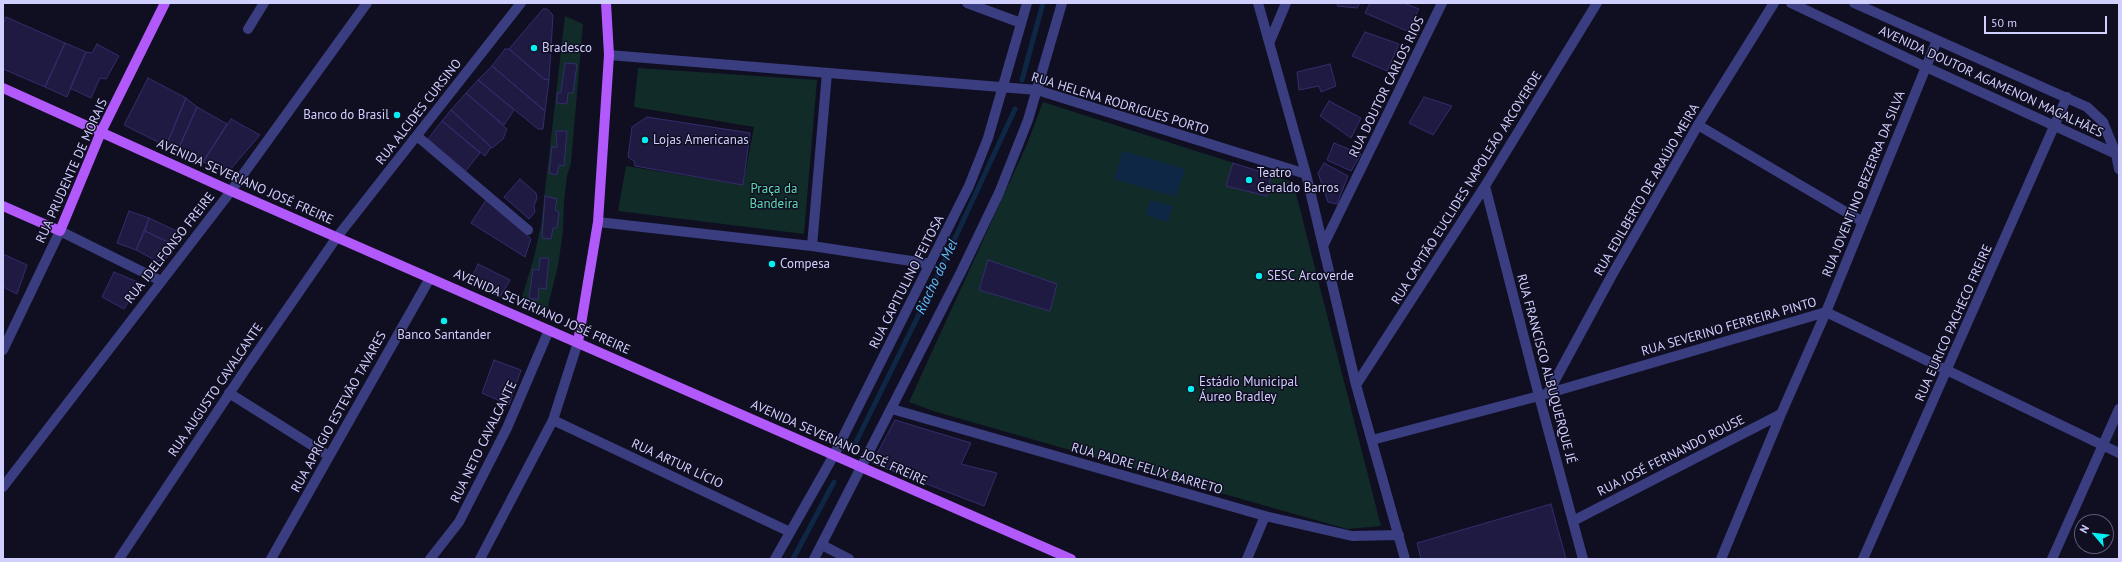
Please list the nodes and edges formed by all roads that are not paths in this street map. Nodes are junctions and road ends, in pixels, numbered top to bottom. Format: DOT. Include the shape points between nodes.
graph roads {
  1 [pos="165,3"];
  2 [pos="264,3"];
  3 [pos="367,3"];
  4 [pos="521,3"];
  5 [pos="606,3"];
  6 [pos="967,3"];
  7 [pos="1027,3"];
  8 [pos="1062,3"];
  9 [pos="1258,3"];
  10 [pos="1286,3"];
  11 [pos="1442,3"];
  12 [pos="1597,3"];
  13 [pos="1774,3"];
  14 [pos="1791,3"];
  15 [pos="1854,3"];
  16 [pos="1021,24"];
  17 [pos="248,29"];
  18 [pos="1938,40"];
  19 [pos="1270,41"];
  20 [pos="609,55"];
  21 [pos="1926,67"];
  22 [pos="827,72"];
  23 [pos="1004,86"];
  24 [pos="3,88"];
  25 [pos="1037,90"];
  26 [pos="2067,97"];
  27 [pos="1698,125"];
  28 [pos="2054,126"];
  29 [pos="102,132"];
  30 [pos="417,136"];
  31 [pos="2116,154"];
  32 [pos="2119,169"];
  33 [pos="1306,174"];
  34 [pos="1485,186"];
  35 [pos="231,191"];
  36 [pos="3,206"];
  37 [pos="598,222"];
  38 [pos="1863,222"];
  39 [pos="528,230"];
  40 [pos="60,231"];
  41 [pos="337,237"];
  42 [pos="812,246"];
  43 [pos="1323,246"];
  44 [pos="931,264"];
  45 [pos="430,278"];
  46 [pos="161,281"];
  47 [pos="1826,312"];
  48 [pos="549,330"];
  49 [pos="578,342"];
  50 [pos="3,350"];
  51 [pos="1948,369"];
  52 [pos="1356,385"];
  53 [pos="229,393"];
  54 [pos="1543,394"];
  55 [pos="892,409"];
  56 [pos="2119,409"];
  57 [pos="1781,414"];
  58 [pos="553,420"];
  59 [pos="1372,440"];
  60 [pos="2102,444"];
  61 [pos="2119,453"];
  62 [pos="834,455"];
  63 [pos="329,456"];
  64 [pos="861,468"];
  65 [pos="3,487"];
  66 [pos="1265,516"];
  67 [pos="1573,521"];
  68 [pos="790,532"];
  69 [pos="1399,535"];
  70 [pos="822,545"];
  71 [pos="119,559"];
  72 [pos="271,559"];
  73 [pos="430,559"];
  74 [pos="480,559"];
  75 [pos="775,559"];
  76 [pos="814,559"];
  77 [pos="849,559"];
  78 [pos="1071,559"];
  79 [pos="1247,559"];
  80 [pos="1405,559"];
  81 [pos="1583,559"];
  82 [pos="1721,559"];
  83 [pos="1863,559"];
  84 [pos="2052,559"];
  1 -- 29 [label="main road, RUA PRUDENTE DE MORAIS"];
  2 -- 17 [label="street"];
  3 -- 35 [label="street, RUA IDELFONSO FREIRE"];
  4 -- 30 [label="street, RUA ALCIDES CURSINO"];
  5 -- 20 [label="main road"];
  6 -- 16 [label="street"];
  7 -- 16 [label="street, RUA CAPITULINO FEITOSA"];
  8 -- 25 [label="street"];
  9 -- 19 [label="street"];
  10 -- 19 [label="street"];
  11 -- 43 [label="street, RUA DOUTOR CARLOS RIOS"];
  12 -- 34 [label="street, RUA CAPITÃO EUCLIDES NAPOLEÃO ARCOVERDE"];
  13 -- 27 [label="street, RUA EDILBERTO DE ARAÚJO MEIRA"];
  14 -- 21 [label="street, AVENIDA DOUTOR AGAMENON MAGALHÃES"];
  15 -- 18 [label="street, AVENIDA DOUTOR AGAMENON MAGALHÃES"];
  16 -- 23 [label="street, RUA CAPITULINO FEITOSA"];
  18 -- 21 [label="street, RUA JOVENTINO BEZERRA DA SILVA"];
  18 -- 26 [label="street, AVENIDA DOUTOR AGAMENON MAGALHÃES"];
  19 -- 33 [label="street"];
  20 -- 22 [label="street"];
  20 -- 37 [label="main road"];
  21 -- 28 [label="street, AVENIDA DOUTOR AGAMENON MAGALHÃES"];
  21 -- 38 [label="street, RUA JOVENTINO BEZERRA DA SILVA"];
  22 -- 23 [label="street, RUA HELENA RODRIGUES PORTO"];
  22 -- 42 [label="street"];
  23 -- 25 [label="street, RUA HELENA RODRIGUES PORTO"];
  23 -- 44 [label="street, RUA CAPITULINO FEITOSA" via="980,162"];
  24 -- 29 [label="main road, AVENIDA SEVERIANO JOSÉ FREIRE"];
  25 -- 33 [label="street, RUA HELENA RODRIGUES PORTO"];
  25 -- 55 [label="street" via="999,193"];
  26 -- 28 [label="street, RUA EURICO PACHECO FREIRE"];
  26 -- 31 [label="street, AVENIDA DOUTOR AGAMENON MAGALHÃES" via="2087,107 2099,118 2110,136"];
  27 -- 38 [label="street"];
  27 -- 54 [label="street, RUA EDILBERTO DE ARAÚJO MEIRA"];
  28 -- 31 [label="street, AVENIDA DOUTOR AGAMENON MAGALHÃES"];
  28 -- 51 [label="street, RUA EURICO PACHECO FREIRE"];
  29 -- 35 [label="main road, AVENIDA SEVERIANO JOSÉ FREIRE"];
  29 -- 40 [label="main road, RUA PRUDENTE DE MORAIS"];
  30 -- 39 [label="street"];
  30 -- 41 [label="street, RUA ALCIDES CURSINO"];
  31 -- 32 [label="street"];
  33 -- 43 [label="street"];
  34 -- 52 [label="street, RUA CAPITÃO EUCLIDES NAPOLEÃO ARCOVERDE"];
  34 -- 54 [label="street, RUA FRANCISCO ALBUQUERQUE JÉ"];
  35 -- 41 [label="main road, AVENIDA SEVERIANO JOSÉ FREIRE"];
  35 -- 46 [label="street, RUA IDELFONSO FREIRE"];
  36 -- 40 [label="main road"];
  37 -- 42 [label="street"];
  37 -- 49 [label="main road"];
  38 -- 47 [label="street, RUA JOVENTINO BEZERRA DA SILVA"];
  40 -- 46 [label="street"];
  40 -- 50 [label="street, RUA PRUDENTE DE MORAIS"];
  41 -- 45 [label="main road, AVENIDA SEVERIANO JOSÉ FREIRE"];
  41 -- 53 [label="street, RUA AUGUSTO CAVALCANTE"];
  42 -- 44 [label="street"];
  43 -- 52 [label="street"];
  44 -- 62 [label="street, RUA CAPITULINO FEITOSA"];
  45 -- 48 [label="main road, AVENIDA SEVERIANO JOSÉ FREIRE"];
  45 -- 63 [label="street, RUA APRÍGIO ESTEVÃO TAVARES"];
  46 -- 65 [label="street, RUA IDELFONSO FREIRE"];
  47 -- 51 [label="street, RUA SEVERINO FERREIRA PINTO"];
  47 -- 54 [label="street, RUA SEVERINO FERREIRA PINTO"];
  47 -- 57 [label="street, RUA JOVENTINO BEZERRA DA SILVA"];
  48 -- 49 [label="main road, AVENIDA SEVERIANO JOSÉ FREIRE"];
  48 -- 73 [label="street, RUA NETO CAVALCANTE" via="507,428 459,522"];
  49 -- 58 [label="street"];
  49 -- 62 [label="main road, AVENIDA SEVERIANO JOSÉ FREIRE"];
  51 -- 60 [label="street, RUA SEVERINO FERREIRA PINTO"];
  51 -- 83 [label="street, RUA EURICO PACHECO FREIRE"];
  52 -- 59 [label="street"];
  53 -- 63 [label="street"];
  53 -- 71 [label="street, RUA AUGUSTO CAVALCANTE"];
  54 -- 59 [label="street, RUA SEVERINO FERREIRA PINTO"];
  54 -- 67 [label="street, RUA FRANCISCO ALBUQUERQUE JÉ"];
  55 -- 64 [label="street"];
  55 -- 66 [label="street, RUA PADRE FELIX BARRETO"];
  56 -- 60 [label="street"];
  57 -- 67 [label="street, RUA JOSÉ FERNANDO ROUSE"];
  57 -- 82 [label="street, RUA JOVENTINO BEZERRA DA SILVA"];
  58 -- 68 [label="street, RUA ARTUR LÍCIO"];
  58 -- 74 [label="street"];
  59 -- 69 [label="street"];
  60 -- 61 [label="street, RUA SEVERINO FERREIRA PINTO"];
  60 -- 84 [label="street"];
  62 -- 64 [label="main road, AVENIDA SEVERIANO JOSÉ FREIRE"];
  62 -- 68 [label="street, RUA CAPITULINO FEITOSA"];
  63 -- 72 [label="street, RUA APRÍGIO ESTEVÃO TAVARES"];
  64 -- 70 [label="street"];
  64 -- 78 [label="main road, AVENIDA SEVERIANO JOSÉ FREIRE"];
  66 -- 69 [label="street, RUA PADRE FELIX BARRETO" via="1352,536"];
  66 -- 79 [label="street"];
  67 -- 81 [label="street, RUA FRANCISCO ALBUQUERQUE JÉ"];
  68 -- 75 [label="street, RUA CAPITULINO FEITOSA"];
  69 -- 80 [label="street"];
  70 -- 76 [label="street"];
  70 -- 77 [label="street"];
}
